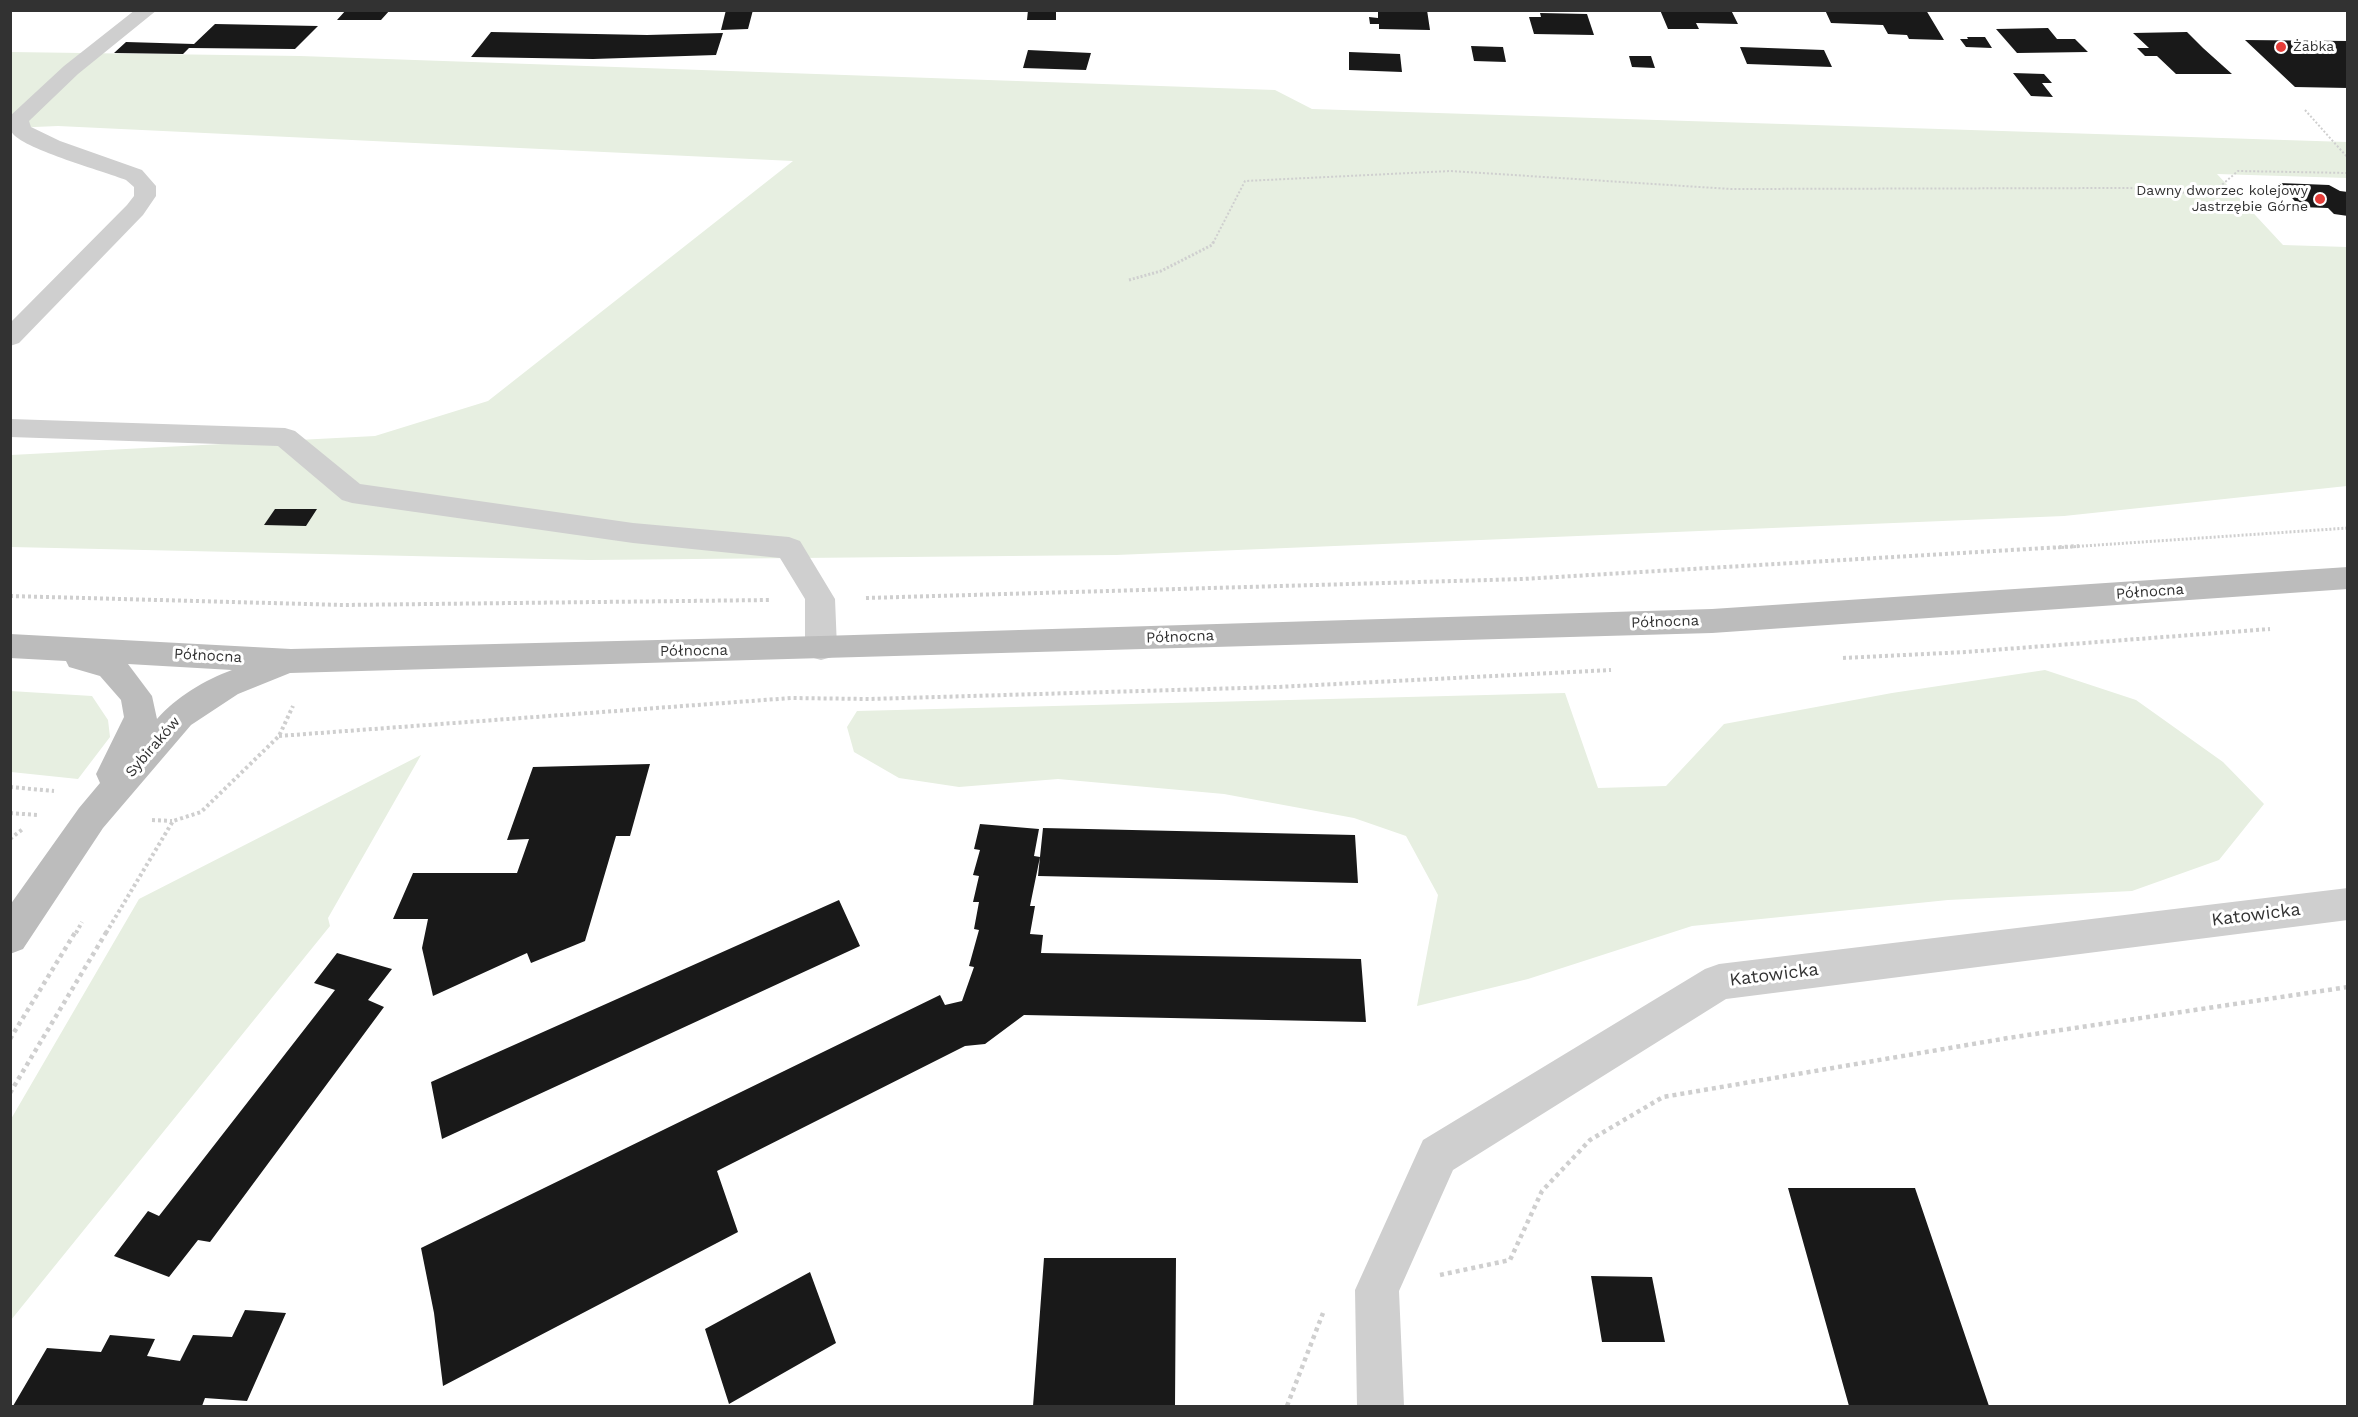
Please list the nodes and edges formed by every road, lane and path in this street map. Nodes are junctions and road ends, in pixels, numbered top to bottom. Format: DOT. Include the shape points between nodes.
graph roads {
  1 [pos="148,10"];
  2 [pos="2305,110"];
  3 [pos="2348,158"];
  4 [pos="2348,173"];
  5 [pos="1129,280"];
  6 [pos="10,338"];
  7 [pos="10,428"];
  8 [pos="2348,528"];
  9 [pos="2348,578"];
  10 [pos="10,596"];
  11 [pos="820,599"];
  12 [pos="2282,628"];
  13 [pos="10,646"];
  14 [pos="44,648"];
  15 [pos="821,648"];
  16 [pos="1839,658"];
  17 [pos="291,661"];
  18 [pos="1617,670"];
  19 [pos="10,813"];
  20 [pos="41,816"];
  21 [pos="91,818"];
  22 [pos="144,820"];
  23 [pos="172,821"];
  24 [pos="2348,904"];
  25 [pos="83,920"];
  26 [pos="10,937"];
  27 [pos="2348,987"];
  28 [pos="10,1039"];
  29 [pos="10,1093"];
  30 [pos="1377,1290"];
  31 [pos="1287,1407"];
  32 [pos="1380,1407"];
  1 -- 6 [label="street" via="71,70 18,120 22,131 134,175 146,186 145,196 135,210"];
  2 -- 3 [label="path"];
  4 -- 5 [label="path" via="2238,171 2210,195 2129,188 1731,189 1451,171 1245,180 1212,245 1161,272"];
  7 -- 11 [label="street" via="285,437 352,493 633,533 789,548"];
  8 -- 11 [label="path" via="1523,579"];
  9 -- 15 [label="street, Północna" via="1712,621"];
  10 -- 11 [label="path" via="344,605"];
  11 -- 15 [label="street"];
  12 -- 16 [label="path"];
  13 -- 14 [label="street, Północna"];
  14 -- 17 [label="street, Północna"];
  14 -- 21 [label="street, Sybiraków" via="111,666 136,696 141,717"];
  15 -- 17 [label="street, Północna"];
  17 -- 21 [label="street, Sybiraków" via="227,685 178,716"];
  18 -- 23 [label="path" via="1265,687 791,698 279,736 201,812"];
  19 -- 20 [label="path"];
  21 -- 26 [label="street, Sybiraków"];
  22 -- 23 [label="path"];
  23 -- 29 [label="path"];
  24 -- 30 [label="street, Katowicka" via="1719,982 1438,1155"];
  25 -- 28 [label="path"];
  27 -- 30 [label="path" via="2008,1038 1663,1097 1590,1140 1542,1191 1510,1260"];
  30 -- 31 [label="path" via="1323,1312"];
  30 -- 32 [label="street, Katowicka"];
}
